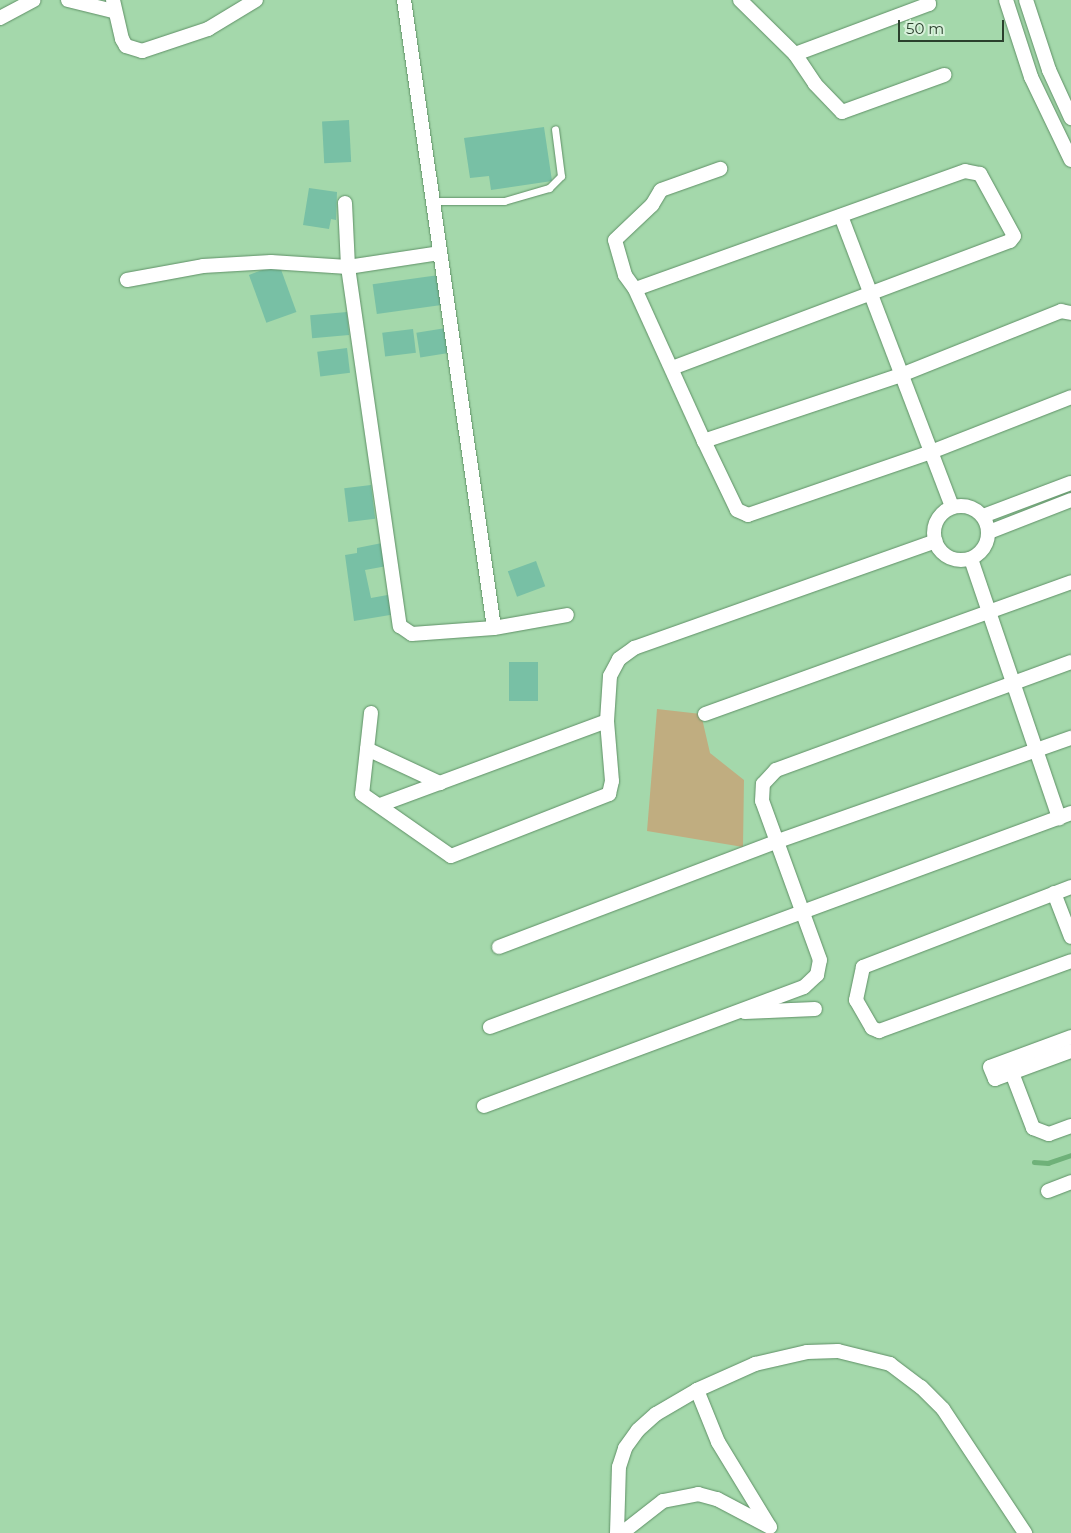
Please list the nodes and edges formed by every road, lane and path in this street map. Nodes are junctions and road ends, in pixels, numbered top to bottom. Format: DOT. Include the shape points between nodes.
graph roads {
  1 [pos="34,0"];
  2 [pos="68,0"];
  3 [pos="256,0"];
  4 [pos="404,0"];
  5 [pos="740,0"];
  6 [pos="928,0"];
  7 [pos="1006,0"];
  8 [pos="1026,0"];
  9 [pos="113,6"];
  10 [pos="0,18"];
  11 [pos="795,54"];
  12 [pos="944,75"];
  13 [pos="1071,118"];
  14 [pos="555,129"];
  15 [pos="1071,160"];
  16 [pos="720,170"];
  17 [pos="432,201"];
  18 [pos="345,203"];
  19 [pos="841,216"];
  20 [pos="439,253"];
  21 [pos="348,267"];
  22 [pos="127,280"];
  23 [pos="635,290"];
  24 [pos="871,294"];
  25 [pos="1071,312"];
  26 [pos="672,368"];
  27 [pos="901,375"];
  28 [pos="1071,397"];
  29 [pos="704,441"];
  30 [pos="931,452"];
  31 [pos="1071,483"];
  32 [pos="1071,500"];
  33 [pos="952,507"];
  34 [pos="983,516"];
  35 [pos="989,532"];
  36 [pos="936,541"];
  37 [pos="971,559"];
  38 [pos="1071,582"];
  39 [pos="989,613"];
  40 [pos="567,615"];
  41 [pos="494,628"];
  42 [pos="1071,662"];
  43 [pos="1013,683"];
  44 [pos="371,713"];
  45 [pos="705,714"];
  46 [pos="607,721"];
  47 [pos="1071,738"];
  48 [pos="367,750"];
  49 [pos="1037,751"];
  50 [pos="440,783"];
  51 [pos="380,805"];
  52 [pos="1065,816"];
  53 [pos="778,841"];
  54 [pos="1071,887"];
  55 [pos="1054,893"];
  56 [pos="804,909"];
  57 [pos="1071,937"];
  58 [pos="499,947"];
  59 [pos="1071,961"];
  60 [pos="815,1009"];
  61 [pos="730,1012"];
  62 [pos="490,1027"];
  63 [pos="1071,1037"];
  64 [pos="1071,1051"];
  65 [pos="1012,1073"];
  66 [pos="484,1106"];
  67 [pos="1071,1126"];
  68 [pos="1071,1182"];
  69 [pos="1048,1191"];
  70 [pos="697,1390"];
  71 [pos="772,1530"];
  72 [pos="617,1533"];
  73 [pos="622,1533"];
  74 [pos="1025,1533"];
  1 -- 10 [label="street"];
  2 -- 9 [label="street"];
  3 -- 9 [label="street" via="208,29 142,51 126,46"];
  4 -- 17 [label="street"];
  5 -- 11 [label="street"];
  6 -- 11 [label="street" via="929,4"];
  7 -- 15 [label="street" via="1031,78"];
  8 -- 13 [label="street" via="1049,70"];
  11 -- 12 [label="street" via="815,84 842,112"];
  14 -- 17 [label="lane" via="561,176 549,188 504,201"];
  16 -- 23 [label="street" via="661,190 652,205 615,240 625,275"];
  17 -- 20 [label="street"];
  18 -- 21 [label="street"];
  19 -- 23 [label="street"];
  19 -- 24 [label="street"];
  19 -- 24 [label="street" via="965,171 980,174 1014,236 1010,241"];
  20 -- 21 [label="street"];
  20 -- 41 [label="street"];
  21 -- 22 [label="street" via="271,262 203,266"];
  21 -- 41 [label="street" via="400,626 412,634"];
  23 -- 26 [label="street"];
  24 -- 26 [label="street"];
  24 -- 27 [label="street"];
  25 -- 27 [label="street" via="1061,311"];
  26 -- 29 [label="street"];
  27 -- 29 [label="street"];
  27 -- 30 [label="street"];
  28 -- 30 [label="street"];
  29 -- 30 [label="street" via="737,510 748,515"];
  30 -- 33 [label="street"];
  31 -- 34 [label="street"];
  32 -- 35 [label="street"];
  33 -- 34 [label="street" via="969,507"];
  33 -- 36 [label="street" via="938,518 934,534"];
  34 -- 35 [label="street"];
  35 -- 37 [label="street" via="984,549"];
  36 -- 37 [label="street" via="939,550 954,560"];
  36 -- 46 [label="street" via="634,648 618,659 610,676"];
  37 -- 39 [label="street"];
  38 -- 39 [label="street"];
  39 -- 43 [label="street"];
  39 -- 45 [label="street"];
  40 -- 41 [label="street"];
  42 -- 43 [label="street"];
  43 -- 49 [label="street"];
  43 -- 53 [label="street" via="776,770 763,784 762,801"];
  44 -- 48 [label="street"];
  46 -- 50 [label="street"];
  46 -- 51 [label="street" via="612,782 609,794 451,856"];
  47 -- 49 [label="street"];
  48 -- 50 [label="street"];
  48 -- 51 [label="street" via="362,794"];
  49 -- 52 [label="street"];
  49 -- 53 [label="street"];
  50 -- 51 [label="street"];
  52 -- 56 [label="street"];
  53 -- 56 [label="street"];
  53 -- 58 [label="street"];
  54 -- 55 [label="street"];
  55 -- 57 [label="street"];
  55 -- 59 [label="street" via="864,967 856,1000 872,1028 879,1031"];
  56 -- 61 [label="street" via="820,960 817,975 804,987"];
  56 -- 62 [label="street"];
  60 -- 61 [label="street"];
  61 -- 66 [label="street"];
  63 -- 65 [label="street" via="990,1067 994,1079"];
  64 -- 65 [label="street"];
  65 -- 67 [label="street" via="1032,1128 1049,1134"];
  68 -- 69 [label="street"];
  70 -- 71 [label="street" via="718,1442"];
  70 -- 72 [label="street" via="656,1414 638,1430 625,1448 619,1467"];
  70 -- 74 [label="street" via="755,1364 807,1352 838,1351 890,1364 921,1387 943,1410"];
  71 -- 73 [label="street" via="717,1498 698,1494 663,1501"];
}
